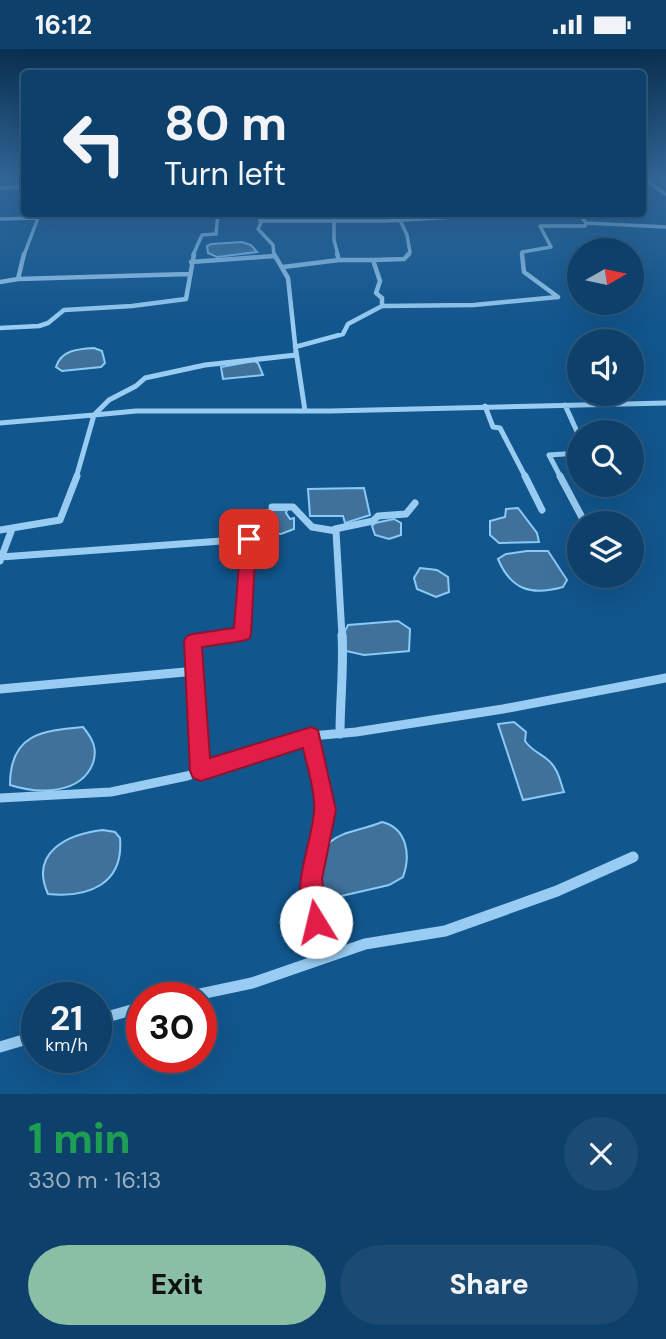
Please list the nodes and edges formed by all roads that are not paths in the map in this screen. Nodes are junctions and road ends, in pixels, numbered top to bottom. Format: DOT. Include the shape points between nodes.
graph roads {
  1 [pos="34,227"];
  2 [pos="217,227"];
  3 [pos="259,227"];
  4 [pos="334,227"];
  5 [pos="403,227"];
  6 [pos="540,227"];
  7 [pos="274,256"];
  8 [pos="339,260"];
  9 [pos="373,260"];
  10 [pos="191,262"];
  11 [pos="283,267"];
  12 [pos="189,275"];
  13 [pos="18,279"];
  14 [pos="0,282"];
  15 [pos="382,306"];
  16 [pos="0,328"];
  17 [pos="295,347"];
  18 [pos="296,355"];
  19 [pos="666,403"];
  20 [pos="565,405"];
  21 [pos="485,406"];
  22 [pos="305,411"];
  23 [pos="94,415"];
  24 [pos="572,420"];
  25 [pos="0,423"];
  26 [pos="567,454"];
  27 [pos="567,489"];
  28 [pos="415,503"];
  29 [pos="272,507"];
  30 [pos="542,510"];
  31 [pos="12,529"];
  32 [pos="335,529"];
  33 [pos="0,530"];
  34 [pos="1,559"];
  35 [pos="196,671"];
  36 [pos="666,678"];
  37 [pos="0,689"];
  38 [pos="340,734"];
  39 [pos="311,736"];
  40 [pos="201,771"];
  41 [pos="0,798"];
  42 [pos="633,857"];
  43 [pos="324,958"];
  44 [pos="217,990"];
  45 [pos="21,1041"];
  46 [pos="0,1047"];
  1 -- 13 [label="street"];
  2 -- 10 [label="street" via="216,233 202,235"];
  3 -- 7 [label="street" via="273,245"];
  4 -- 8 [label="street"];
  5 -- 9 [label="street" via="410,252 404,259"];
  6 -- 15 [label="street" via="551,247 522,252 524,272 558,297 474,305"];
  7 -- 10 [label="street"];
  7 -- 11 [label="street"];
  8 -- 9 [label="street"];
  8 -- 11 [label="street"];
  9 -- 15 [label="street"];
  10 -- 12 [label="street"];
  11 -- 17 [label="street"];
  12 -- 13 [label="street"];
  12 -- 16 [label="street" via="186,299 64,310 39,326"];
  13 -- 14 [label="street"];
  15 -- 17 [label="street" via="348,324 343,334"];
  17 -- 18 [label="street"];
  18 -- 22 [label="street"];
  18 -- 23 [label="street" via="205,365 145,378"];
  19 -- 20 [label="street"];
  20 -- 21 [label="street"];
  20 -- 24 [label="street"];
  21 -- 22 [label="street"];
  21 -- 30 [label="street"];
  22 -- 23 [label="street"];
  23 -- 25 [label="street"];
  23 -- 31 [label="street" via="60,520"];
  26 -- 27 [label="street" via="549,455"];
  28 -- 32 [label="street" via="406,514 378,516"];
  29 -- 32 [label="street" via="293,507 313,527"];
  31 -- 33 [label="street"];
  31 -- 34 [label="street"];
  32 -- 38 [label="street" via="344,670"];
  34 -- 35 [label="street" via="249,539 242,634 193,641"];
  35 -- 37 [label="street"];
  35 -- 40 [label="street"];
  36 -- 38 [label="street"];
  38 -- 39 [label="street"];
  39 -- 40 [label="street"];
  39 -- 43 [label="street" via="326,810 310,879"];
  40 -- 41 [label="street" via="111,792"];
  42 -- 43 [label="street" via="557,891 445,931 365,944"];
  43 -- 44 [label="street"];
  45 -- 46 [label="street"];
}
